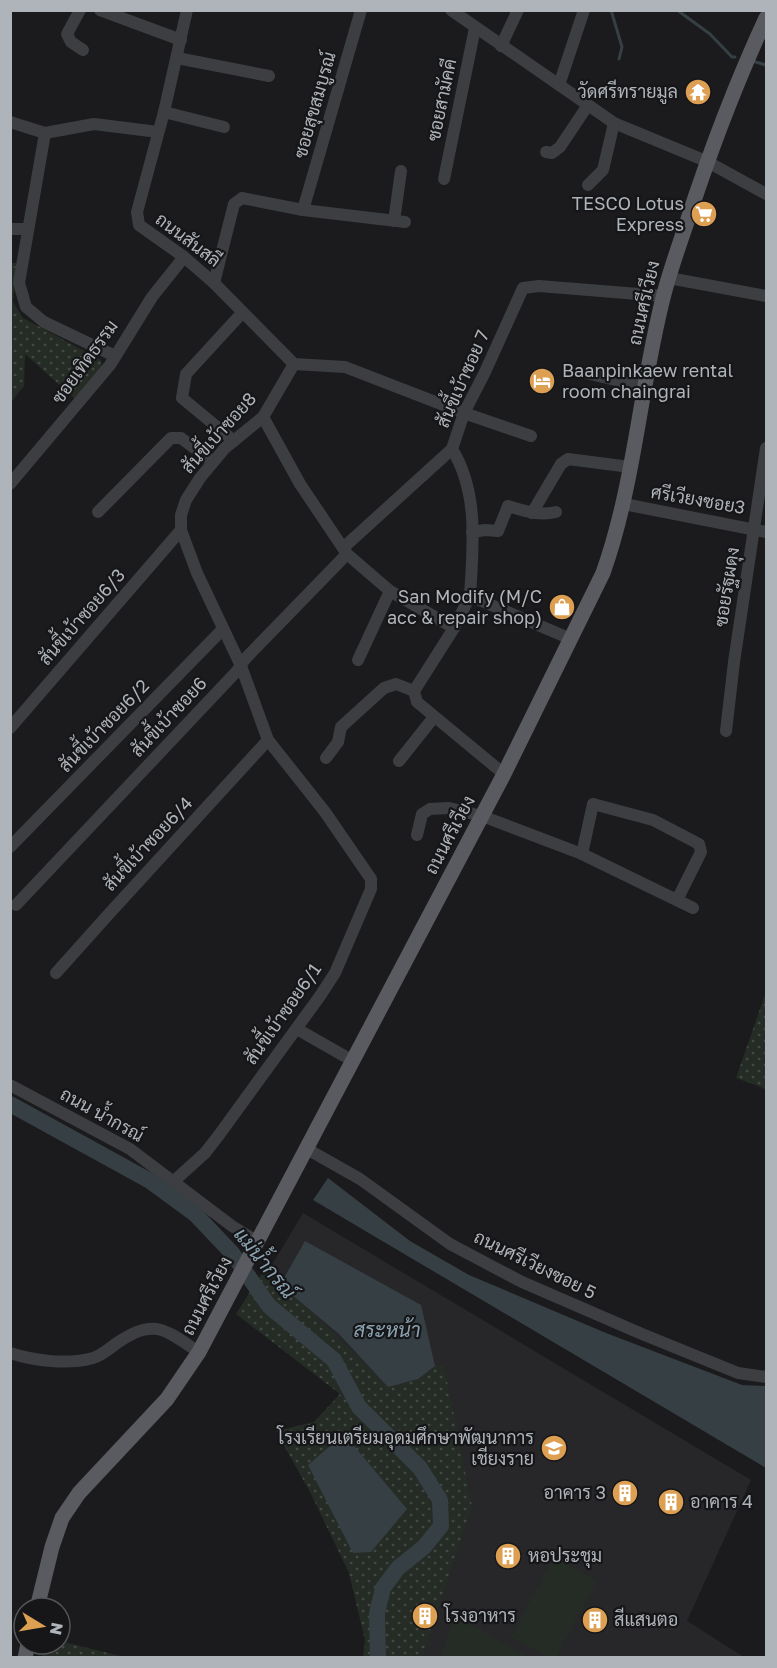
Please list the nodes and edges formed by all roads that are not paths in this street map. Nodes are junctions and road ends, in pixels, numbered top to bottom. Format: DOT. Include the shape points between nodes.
graph roads {
  1 [pos="80,10"];
  2 [pos="100,10"];
  3 [pos="187,10"];
  4 [pos="361,10"];
  5 [pos="452,10"];
  6 [pos="518,10"];
  7 [pos="584,10"];
  8 [pos="766,18"];
  9 [pos="476,28"];
  10 [pos="181,40"];
  11 [pos="501,46"];
  12 [pos="83,50"];
  13 [pos="177,58"];
  14 [pos="269,76"];
  15 [pos="559,85"];
  16 [pos="588,105"];
  17 [pos="164,112"];
  18 [pos="10,122"];
  19 [pos="614,123"];
  20 [pos="224,127"];
  21 [pos="158,132"];
  22 [pos="45,133"];
  23 [pos="546,152"];
  24 [pos="706,161"];
  25 [pos="401,171"];
  26 [pos="444,179"];
  27 [pos="588,185"];
  28 [pos="766,194"];
  29 [pos="303,210"];
  30 [pos="27,229"];
  31 [pos="10,230"];
  32 [pos="184,257"];
  33 [pos="669,278"];
  34 [pos="214,283"];
  35 [pos="663,296"];
  36 [pos="766,296"];
  37 [pos="242,313"];
  38 [pos="115,356"];
  39 [pos="294,364"];
  40 [pos="586,374"];
  41 [pos="645,387"];
  42 [pos="464,413"];
  43 [pos="263,417"];
  44 [pos="531,436"];
  45 [pos="234,441"];
  46 [pos="766,448"];
  47 [pos="452,449"];
  48 [pos="213,462"];
  49 [pos="630,468"];
  50 [pos="10,484"];
  51 [pos="624,504"];
  52 [pos="98,512"];
  53 [pos="556,512"];
  54 [pos="532,513"];
  55 [pos="181,530"];
  56 [pos="760,530"];
  57 [pos="472,532"];
  58 [pos="345,551"];
  59 [pos="390,591"];
  60 [pos="470,596"];
  61 [pos="454,628"];
  62 [pos="223,629"];
  63 [pos="571,639"];
  64 [pos="358,660"];
  65 [pos="241,666"];
  66 [pos="414,691"];
  67 [pos="434,717"];
  68 [pos="10,728"];
  69 [pos="726,731"];
  70 [pos="268,740"];
  71 [pos="326,758"];
  72 [pos="399,761"];
  73 [pos="504,774"];
  74 [pos="482,816"];
  75 [pos="417,835"];
  76 [pos="10,847"];
  77 [pos="582,854"];
  78 [pos="677,900"];
  79 [pos="16,905"];
  80 [pos="693,908"];
  81 [pos="57,973"];
  82 [pos="297,1029"];
  83 [pos="353,1061"];
  84 [pos="10,1085"];
  85 [pos="307,1149"];
  86 [pos="174,1181"];
  87 [pos="258,1242"];
  88 [pos="199,1352"];
  89 [pos="11,1355"];
  90 [pos="766,1377"];
  91 [pos="40,1596"];
  1 -- 12 [label="street" via="67,34"];
  2 -- 10 [label="street"];
  3 -- 10 [label="street, ถนนสันสลี"];
  4 -- 29 [label="street, ซอยสุขสมบูรณ์"];
  5 -- 9 [label="street"];
  6 -- 11 [label="street"];
  7 -- 15 [label="street"];
  8 -- 24 [label="main road, ถนนศรีเวียง"];
  9 -- 11 [label="street"];
  9 -- 26 [label="street, ซอยสามัคคี"];
  10 -- 13 [label="street, ถนนสันสลี"];
  11 -- 15 [label="street"];
  13 -- 14 [label="street"];
  13 -- 17 [label="street, ถนนสันสลี"];
  15 -- 16 [label="street"];
  16 -- 19 [label="street"];
  16 -- 23 [label="street" via="560,147"];
  17 -- 20 [label="street"];
  17 -- 21 [label="street, ถนนสันสลี"];
  18 -- 22 [label="street"];
  19 -- 24 [label="street"];
  19 -- 27 [label="street" via="603,170"];
  21 -- 22 [label="street" via="94,124"];
  21 -- 32 [label="street, ถนนสันสลี" via="137,212 139,225"];
  22 -- 30 [label="street"];
  24 -- 28 [label="street"];
  24 -- 33 [label="main road, ถนนศรีเวียง"];
  25 -- 29 [label="street" via="400,221"];
  29 -- 34 [label="street" via="242,198 234,204"];
  30 -- 31 [label="street"];
  30 -- 38 [label="street" via="19,283 26,306 44,322"];
  32 -- 34 [label="street, ถนนสันสลี"];
  32 -- 38 [label="street, ซอยเทิดธรรม" via="152,297"];
  33 -- 35 [label="main road, ถนนศรีเวียง"];
  33 -- 36 [label="street"];
  34 -- 37 [label="street, ถนนสันสลี"];
  35 -- 41 [label="main road, ถนนศรีเวียง"];
  35 -- 42 [label="street, สันขี้เบ้าซอย 7" via="523,288"];
  37 -- 39 [label="street, ถนนสันสลี"];
  37 -- 45 [label="street" via="186,374 182,398"];
  38 -- 50 [label="street, ซอยเทิดธรรม"];
  39 -- 42 [label="street" via="345,368"];
  39 -- 43 [label="street, สันขี้เบ้าซอย8"];
  40 -- 41 [label="street"];
  41 -- 49 [label="main road, ถนนศรีเวียง"];
  42 -- 44 [label="street"];
  42 -- 47 [label="street, สันขี้เบ้าซอย 7"];
  43 -- 45 [label="street, สันขี้เบ้าซอย8"];
  43 -- 58 [label="street" via="300,484"];
  45 -- 48 [label="street, สันขี้เบ้าซอย8"];
  46 -- 56 [label="street, ซอยรัฐผดุง"];
  47 -- 57 [label="street" via="463,467 472,502"];
  47 -- 58 [label="street, สันขี้เบ้าซอย 7"];
  48 -- 52 [label="street" via="181,438 171,438"];
  48 -- 55 [label="street, สันขี้เบ้าซอย8" via="186,500"];
  49 -- 51 [label="main road, ถนนศรีเวียง"];
  49 -- 54 [label="street" via="568,459 561,464"];
  51 -- 56 [label="street, ศรีเวียงซอย3"];
  51 -- 63 [label="main road, ถนนศรีเวียง" via="603,573"];
  53 -- 54 [label="street"];
  54 -- 57 [label="street" via="508,506 498,531"];
  55 -- 62 [label="street, สันขี้เบ้าซอย6/1"];
  55 -- 68 [label="street, สันขี้เบ้าซอย6/3"];
  56 -- 69 [label="street, ซอยรัฐผดุง" via="734,662"];
  57 -- 60 [label="street"];
  58 -- 59 [label="street"];
  58 -- 65 [label="street, สันขี้เบ้าซอย6"];
  59 -- 61 [label="street"];
  59 -- 64 [label="street"];
  60 -- 61 [label="street"];
  60 -- 63 [label="street"];
  61 -- 66 [label="street"];
  62 -- 65 [label="street, สันขี้เบ้าซอย6/1"];
  62 -- 76 [label="street, สันขี้เบ้าซอย6/2"];
  63 -- 73 [label="main road, ถนนศรีเวียง"];
  65 -- 70 [label="street, สันขี้เบ้าซอย6/1"];
  65 -- 79 [label="street, สันขี้เบ้าซอย6"];
  66 -- 67 [label="street" via="417,702"];
  66 -- 71 [label="street" via="396,684 384,688 341,727 338,742"];
  67 -- 72 [label="street"];
  67 -- 73 [label="street"];
  70 -- 81 [label="street, สันขี้เบ้าซอย6/4"];
  70 -- 82 [label="street, สันขี้เบ้าซอย6/1" via="371,879 371,889 335,973"];
  73 -- 74 [label="main road, ถนนศรีเวียง"];
  74 -- 75 [label="street" via="449,808 430,809 422,814"];
  74 -- 77 [label="street"];
  74 -- 83 [label="main road, ถนนศรีเวียง"];
  77 -- 78 [label="street"];
  77 -- 78 [label="street" via="593,804 653,820 699,844 701,852"];
  78 -- 80 [label="street"];
  82 -- 83 [label="street"];
  82 -- 86 [label="street, สันขี้เบ้าซอย6/1" via="205,1154"];
  83 -- 85 [label="main road, ถนนศรีเวียง"];
  84 -- 86 [label="street, ถนน น้ำกรณ์" via="130,1149"];
  85 -- 87 [label="main road, ถนนศรีเวียง"];
  85 -- 90 [label="street, ถนนศรีเวียงซอย 5" via="360,1179 450,1244 522,1282 738,1373"];
  86 -- 87 [label="street, ถนน น้ำกรณ์"];
  87 -- 88 [label="main road, ถนนศรีเวียง"];
  88 -- 89 [label="street" via="165,1329 145,1328 95,1358 63,1362"];
  88 -- 91 [label="main road, ถนนศรีเวียง" via="166,1400 79,1493 62,1518"];
}
